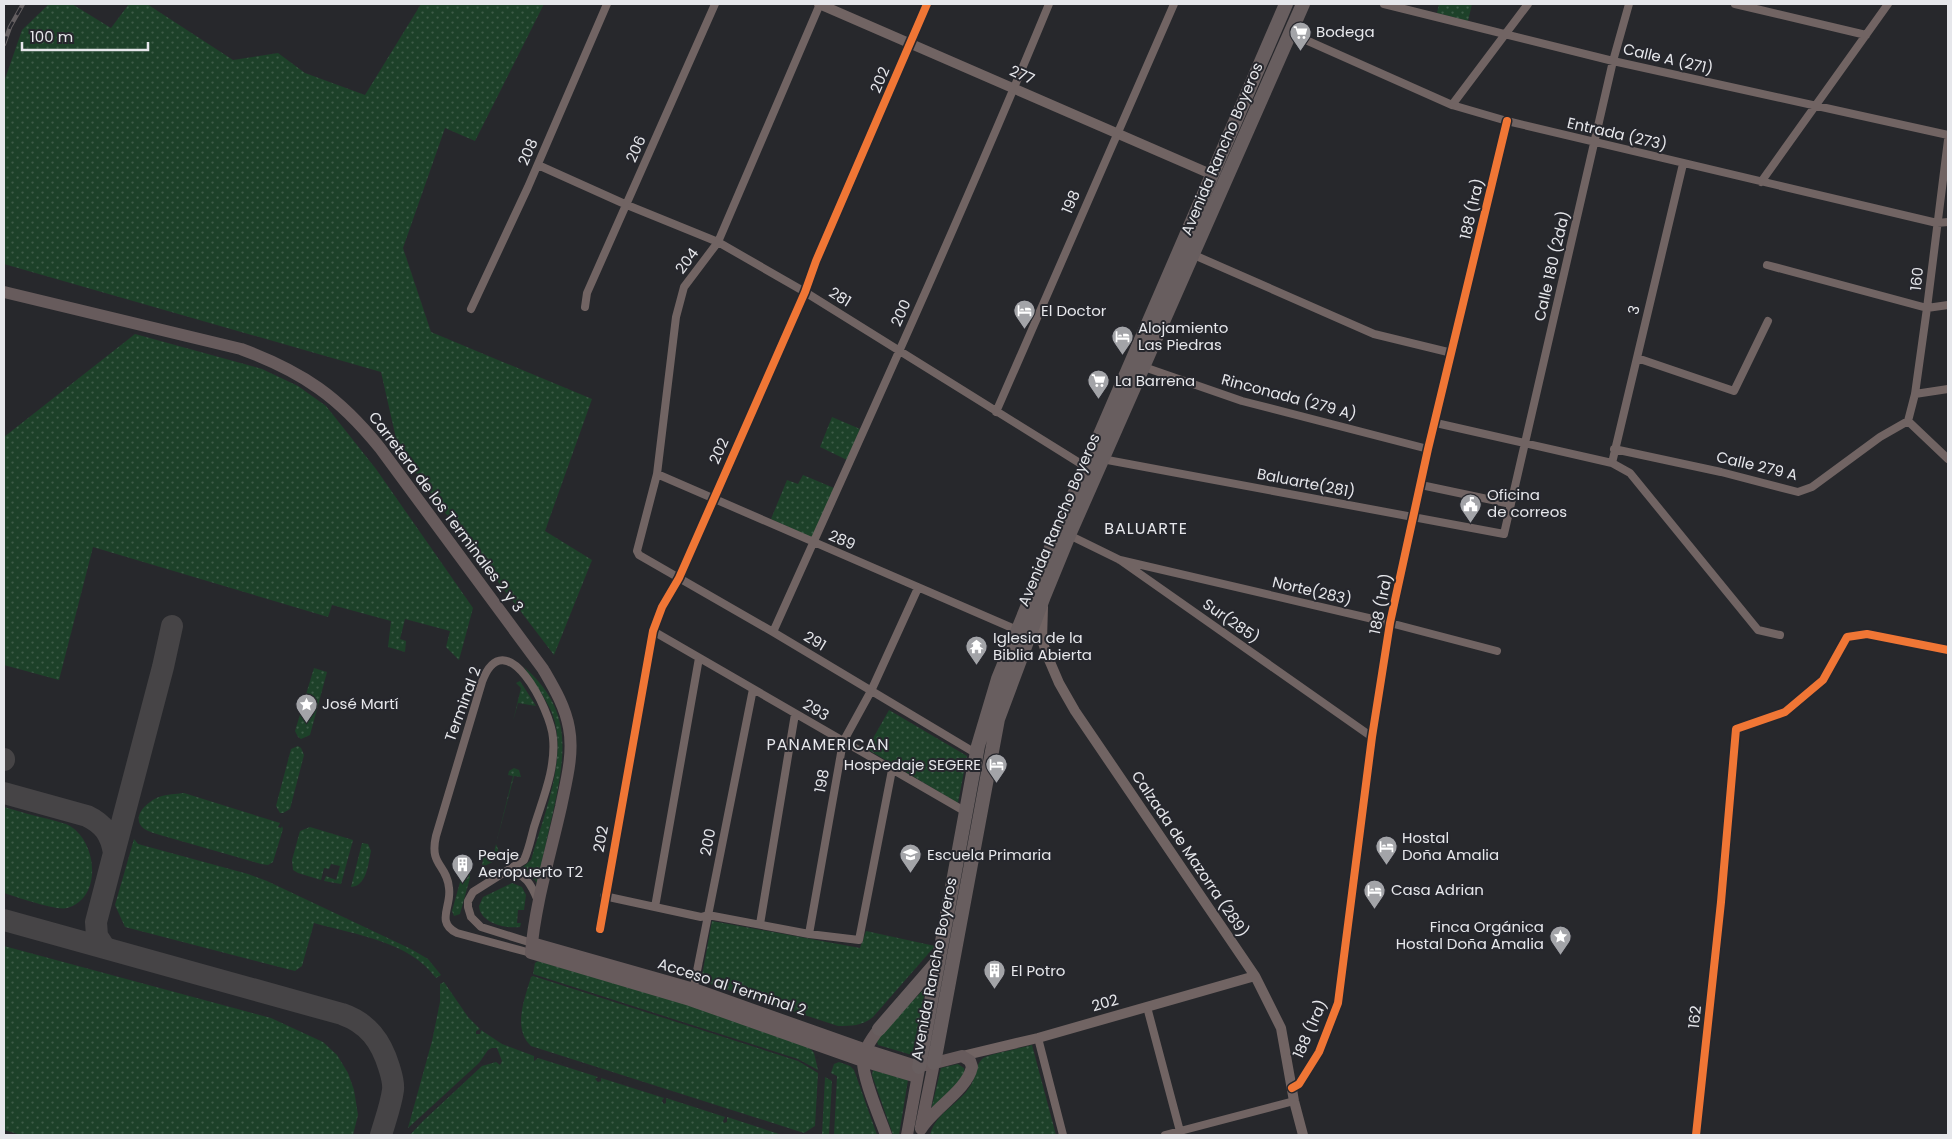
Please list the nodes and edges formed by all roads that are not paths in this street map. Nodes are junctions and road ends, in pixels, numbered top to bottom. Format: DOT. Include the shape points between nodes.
graph roads {
  1 [pos="606,4"];
  2 [pos="715,4"];
  3 [pos="820,4"];
  4 [pos="927,4"];
  5 [pos="1049,4"];
  6 [pos="1174,4"];
  7 [pos="1286,4"];
  8 [pos="1303,4"];
  9 [pos="1384,4"];
  10 [pos="1528,4"];
  11 [pos="1628,4"];
  12 [pos="1735,4"];
  13 [pos="1888,4"];
  14 [pos="1290,33"];
  15 [pos="1506,34"];
  16 [pos="1866,35"];
  17 [pos="911,43"];
  18 [pos="1613,61"];
  19 [pos="1015,88"];
  20 [pos="1452,105"];
  21 [pos="1816,106"];
  22 [pos="1507,122"];
  23 [pos="1116,133"];
  24 [pos="1948,134"];
  25 [pos="1948,140"];
  26 [pos="1594,142"];
  27 [pos="1683,164"];
  28 [pos="538,165"];
  29 [pos="1213,174"];
  30 [pos="1761,182"];
  31 [pos="627,205"];
  32 [pos="1948,222"];
  33 [pos="1937,224"];
  34 [pos="718,242"];
  35 [pos="1194,255"];
  36 [pos="1767,266"];
  37 [pos="4,292"];
  38 [pos="805,292"];
  39 [pos="1948,305"];
  40 [pos="585,306"];
  41 [pos="1927,308"];
  42 [pos="471,310"];
  43 [pos="1768,321"];
  44 [pos="900,351"];
  45 [pos="1452,353"];
  46 [pos="1637,358"];
  47 [pos="1144,367"];
  48 [pos="1948,389"];
  49 [pos="1915,394"];
  50 [pos="996,412"];
  51 [pos="1908,421"];
  52 [pos="1436,423"];
  53 [pos="1526,444"];
  54 [pos="1428,449"];
  55 [pos="1614,449"];
  56 [pos="1948,457"];
  57 [pos="1102,459"];
  58 [pos="1612,462"];
  59 [pos="1086,467"];
  60 [pos="657,474"];
  61 [pos="1421,485"];
  62 [pos="713,498"];
  63 [pos="1511,504"];
  64 [pos="1414,517"];
  65 [pos="1504,534"];
  66 [pos="1069,535"];
  67 [pos="813,543"];
  68 [pos="638,553"];
  69 [pos="1120,560"];
  70 [pos="679,578"];
  71 [pos="918,588"];
  72 [pos="1044,596"];
  73 [pos="1390,623"];
  74 [pos="1017,630"];
  75 [pos="653,631"];
  76 [pos="773,632"];
  77 [pos="1780,635"];
  78 [pos="1948,650"];
  79 [pos="1497,652"];
  80 [pos="699,658"];
  81 [pos="753,689"];
  82 [pos="871,691"];
  83 [pos="795,714"];
  84 [pos="1372,737"];
  85 [pos="843,742"];
  86 [pos="977,754"];
  87 [pos="892,770"];
  88 [pos="966,812"];
  89 [pos="503,874"];
  90 [pos="604,896"];
  91 [pos="538,903"];
  92 [pos="655,907"];
  93 [pos="708,914"];
  94 [pos="760,924"];
  95 [pos="600,929"];
  96 [pos="809,934"];
  97 [pos="532,948"];
  98 [pos="939,961"];
  99 [pos="1255,976"];
  100 [pos="692,995"];
  101 [pos="1147,1007"];
  102 [pos="879,1029"];
  103 [pos="1038,1038"];
  104 [pos="846,1043"];
  105 [pos="864,1056"];
  106 [pos="967,1060"];
  107 [pos="934,1063"];
  108 [pos="918,1072"];
  109 [pos="1292,1088"];
  110 [pos="1294,1101"];
  111 [pos="920,1132"];
  112 [pos="1181,1133"];
  113 [pos="886,1135"];
  114 [pos="907,1135"];
  115 [pos="1063,1135"];
  116 [pos="1165,1135"];
  117 [pos="1303,1135"];
  118 [pos="1696,1135"];
  1 -- 28 [label="street, 208"];
  2 -- 31 [label="street, 206"];
  3 -- 17 [label="street, 277"];
  3 -- 34 [label="street, 204"];
  4 -- 17 [label="street, 202"];
  5 -- 19 [label="street, 200"];
  6 -- 23 [label="street, 198"];
  7 -- 29 [label="highway, Avenida Rancho Boyeros"];
  8 -- 14 [label="highway, Avenida Rancho Boyeros"];
  9 -- 15 [label="street, Calle A (271)"];
  10 -- 15 [label="street"];
  11 -- 18 [label="street, Calle 180 (2da)"];
  12 -- 16 [label="street"];
  13 -- 16 [label="street"];
  14 -- 20 [label="street, Entrada (273)"];
  14 -- 35 [label="highway, Avenida Rancho Boyeros"];
  15 -- 18 [label="street, Calle A (271)"];
  15 -- 20 [label="street"];
  16 -- 21 [label="street"];
  17 -- 19 [label="street, 277"];
  17 -- 38 [label="street, 202"];
  18 -- 21 [label="street, Calle A (271)"];
  18 -- 26 [label="street, Calle 180 (2da)"];
  19 -- 23 [label="street, 277"];
  19 -- 44 [label="street, 200"];
  20 -- 22 [label="street, Entrada (273)"];
  21 -- 24 [label="street, Calle A (271)"];
  21 -- 30 [label="street"];
  22 -- 26 [label="street, Entrada (273)"];
  22 -- 45 [label="street, 188 (1ra)"];
  23 -- 29 [label="street, 277"];
  23 -- 50 [label="street, 198"];
  25 -- 33 [label="street, 160"];
  26 -- 27 [label="street, Entrada (273)"];
  26 -- 53 [label="street, Calle 180 (2da)"];
  27 -- 30 [label="street, Entrada (273)"];
  27 -- 46 [label="street, 3"];
  28 -- 31 [label="street, 281"];
  28 -- 42 [label="street, 208"];
  29 -- 59 [label="highway, Avenida Rancho Boyeros"];
  30 -- 33 [label="street, Entrada (273)"];
  31 -- 34 [label="street, 281"];
  31 -- 40 [label="street, 206" via="587,293"];
  32 -- 33 [label="street, Entrada (273)"];
  33 -- 41 [label="street, 160"];
  34 -- 38 [label="street, 281"];
  34 -- 60 [label="street, 204" via="684,287 676,317"];
  35 -- 45 [label="street" via="1374,334"];
  35 -- 47 [label="highway, Avenida Rancho Boyeros"];
  36 -- 41 [label="street"];
  37 -- 91 [label="main road, Carretera de los Terminales 2 y 3" via="250,352 313,384 361,425 543,669 565,712 570,751 567,776"];
  38 -- 44 [label="street, 281"];
  38 -- 62 [label="street, 202"];
  39 -- 41 [label="street"];
  41 -- 49 [label="street, 160"];
  43 -- 46 [label="street" via="1734,391"];
  44 -- 50 [label="street, 281"];
  44 -- 67 [label="street, 200"];
  45 -- 52 [label="street, 188 (1ra)"];
  46 -- 55 [label="street, 3"];
  47 -- 54 [label="street, Rinconada (279 A)" via="1242,401"];
  47 -- 57 [label="highway, Avenida Rancho Boyeros"];
  48 -- 49 [label="street"];
  49 -- 51 [label="street, 160"];
  50 -- 59 [label="street, 281"];
  51 -- 55 [label="street, Calle 279 A" via="1880,437 1812,487 1798,492"];
  51 -- 56 [label="street"];
  52 -- 53 [label="street"];
  52 -- 54 [label="street, 188 (1ra)"];
  53 -- 58 [label="street"];
  53 -- 63 [label="street, Calle 180 (2da)"];
  54 -- 61 [label="street, 188 (1ra)"];
  55 -- 58 [label="street, 3"];
  57 -- 64 [label="street, Baluarte(281)"];
  57 -- 66 [label="highway, Avenida Rancho Boyeros"];
  58 -- 77 [label="street" via="1630,473 1758,630"];
  59 -- 74 [label="highway, Avenida Rancho Boyeros"];
  60 -- 62 [label="street, 289"];
  60 -- 68 [label="street, 204"];
  61 -- 63 [label="street"];
  61 -- 64 [label="street, 188 (1ra)"];
  62 -- 67 [label="street, 289"];
  62 -- 70 [label="street, 202"];
  63 -- 65 [label="street, Calle 180 (2da)"];
  64 -- 65 [label="street, Baluarte(281)"];
  64 -- 73 [label="street, 188 (1ra)"];
  66 -- 69 [label="street, Sur(285)"];
  66 -- 72 [label="highway, Avenida Rancho Boyeros"];
  67 -- 71 [label="street, 289"];
  67 -- 76 [label="street, 200"];
  68 -- 70 [label="street, 291"];
  69 -- 73 [label="street, Norte(283)"];
  69 -- 84 [label="street, Sur(285)"];
  70 -- 75 [label="street, 202"];
  70 -- 76 [label="street, 291"];
  71 -- 74 [label="street, 289"];
  71 -- 82 [label="street, 198"];
  72 -- 99 [label="street, Calzada de Mazorra (289)" via="1042,640 1074,711"];
  72 -- 107 [label="highway, Avenida Rancho Boyeros" via="998,719"];
  73 -- 79 [label="street, Norte(283)"];
  73 -- 84 [label="street, 188 (1ra)"];
  74 -- 86 [label="highway, Avenida Rancho Boyeros"];
  75 -- 80 [label="street, 293"];
  75 -- 90 [label="street, 202"];
  76 -- 82 [label="street, 291"];
  78 -- 118 [label="street, 162" via="1867,634 1847,636 1823,680 1785,712 1736,729"];
  80 -- 81 [label="street, 293"];
  80 -- 92 [label="street"];
  81 -- 83 [label="street, 293"];
  81 -- 93 [label="street, 200"];
  82 -- 85 [label="street, 198"];
  82 -- 86 [label="street, 291"];
  83 -- 85 [label="street, 293"];
  83 -- 94 [label="street"];
  84 -- 109 [label="street, 188 (1ra)" via="1338,1003 1319,1052 1299,1084"];
  85 -- 87 [label="street, 293"];
  85 -- 96 [label="street, 198"];
  86 -- 88 [label="highway, Avenida Rancho Boyeros"];
  87 -- 88 [label="street, 293"];
  87 -- 96 [label="street" via="859,940"];
  88 -- 98 [label="highway, Avenida Rancho Boyeros"];
  89 -- 91 [label="street" via="515,873 524,877"];
  89 -- 97 [label="street, Terminal 2" via="471,894 467,905 469,913 481,927"];
  89 -- 97 [label="street, Terminal 2" via="523,862 526,856 547,786 554,747 549,718 533,686 520,668 502,660 492,665 484,676 436,836 434,854 449,887 445,923 448,929"];
  90 -- 92 [label="street"];
  90 -- 95 [label="street, 202"];
  91 -- 97 [label="main road, Carretera de los Terminales 2 y 3"];
  92 -- 93 [label="street" via="700,918"];
  93 -- 94 [label="street"];
  93 -- 100 [label="street, 200"];
  94 -- 96 [label="street"];
  97 -- 100 [label="main road, Acceso al Terminal 2"];
  98 -- 102 [label="highway"];
  98 -- 108 [label="highway, Avenida Rancho Boyeros"];
  99 -- 101 [label="street, 202"];
  99 -- 109 [label="street, Calzada de Mazorra (289)" via="1281,1028"];
  100 -- 104 [label="main road, Acceso al Terminal 2"];
  100 -- 105 [label="main road, Acceso al Terminal 2"];
  101 -- 103 [label="street, 202"];
  101 -- 112 [label="street"];
  102 -- 104 [label="main road"];
  102 -- 105 [label="main road"];
  103 -- 106 [label="street, 202" via="986,1050"];
  103 -- 115 [label="street"];
  104 -- 105 [label="main road, Acceso al Terminal 2"];
  105 -- 108 [label="main road, Acceso al Terminal 2"];
  105 -- 113 [label="main road" via="865,1074"];
  106 -- 107 [label="main road"];
  106 -- 111 [label="main road" via="971,1072 965,1082 930,1117"];
  107 -- 108 [label="main road"];
  107 -- 111 [label="main road, Avenida Rancho Boyeros"];
  108 -- 114 [label="main road, Avenida Rancho Boyeros"];
  109 -- 110 [label="street, Calzada de Mazorra (289)"];
  110 -- 112 [label="street"];
  110 -- 117 [label="street, Calzada de Mazorra (289)"];
  112 -- 116 [label="street"];
}
